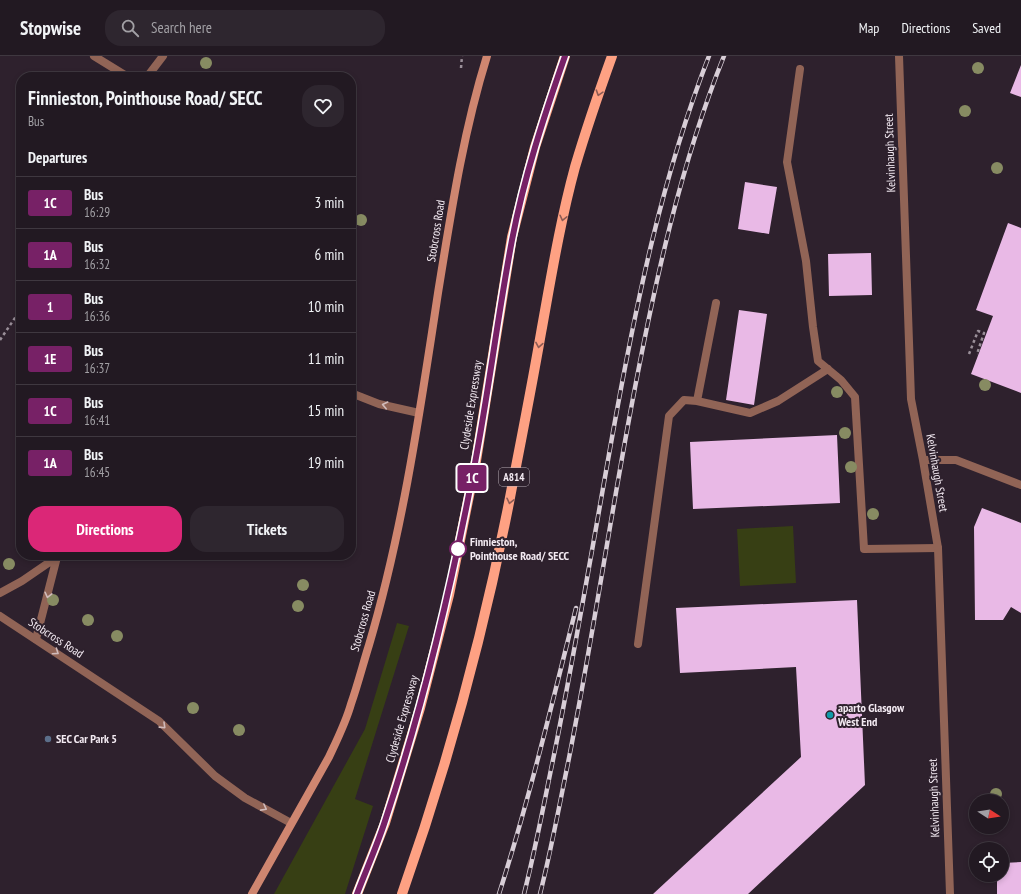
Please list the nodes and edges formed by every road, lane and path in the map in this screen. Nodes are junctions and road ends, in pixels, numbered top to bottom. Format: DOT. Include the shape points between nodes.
graph roads {
  1 [pos="94,56"];
  2 [pos="163,56"];
  3 [pos="488,56"];
  4 [pos="565,56"];
  5 [pos="612,56"];
  6 [pos="899,56"];
  7 [pos="800,69"];
  8 [pos="120,72"];
  9 [pos="151,72"];
  10 [pos="716,303"];
  11 [pos="16,316"];
  12 [pos="0,340"];
  13 [pos="969,354"];
  14 [pos="975,358"];
  15 [pos="828,369"];
  16 [pos="356,395"];
  17 [pos="697,401"];
  18 [pos="419,413"];
  19 [pos="923,460"];
  20 [pos="1021,485"];
  21 [pos="938,548"];
  22 [pos="53,560"];
  23 [pos="56,560"];
  24 [pos="0,593"];
  25 [pos="0,616"];
  26 [pos="36,639"];
  27 [pos="638,644"];
  28 [pos="291,822"];
  29 [pos="252,894"];
  30 [pos="357,894"];
  31 [pos="402,894"];
  32 [pos="950,894"];
  1 -- 8 [label="street"];
  2 -- 9 [label="street"];
  3 -- 18 [label="street, Stobcross Road" via="460,162"];
  4 -- 30 [label="main road, Clydeside Expressway" via="535,147 512,237 476,461 449,595 420,708 385,823"];
  5 -- 31 [label="main road, A814, one-way" via="575,168 556,251 512,490 484,617 447,754"];
  6 -- 19 [label="street, Kelvinhaugh Street" via="911,399"];
  7 -- 15 [label="street" via="787,162 806,261 818,361"];
  10 -- 17 [label="street"];
  11 -- 12 [label="path"];
  13 -- 14 [label="path" via="978,331 984,333"];
  15 -- 17 [label="street" via="778,400 750,412"];
  15 -- 21 [label="street" via="855,397 864,549"];
  18 -- 16 [label="street, one-way" via="379,404"];
  17 -- 27 [label="street" via="684,400 669,416"];
  18 -- 28 [label="street, Stobcross Road" via="382,600 351,705 329,757"];
  19 -- 20 [label="street" via="956,460"];
  19 -- 21 [label="street, Kelvinhaugh Street"];
  21 -- 32 [label="street, Kelvinhaugh Street"];
  24 -- 22 [label="street, one-way"];
  23 -- 26 [label="street, one-way"];
  25 -- 26 [label="street, Stobcross Road"];
  26 -- 28 [label="street, Stobcross Road, one-way" via="159,721 215,776 246,798"];
  28 -- 29 [label="street, Stobcross Road"];
}
